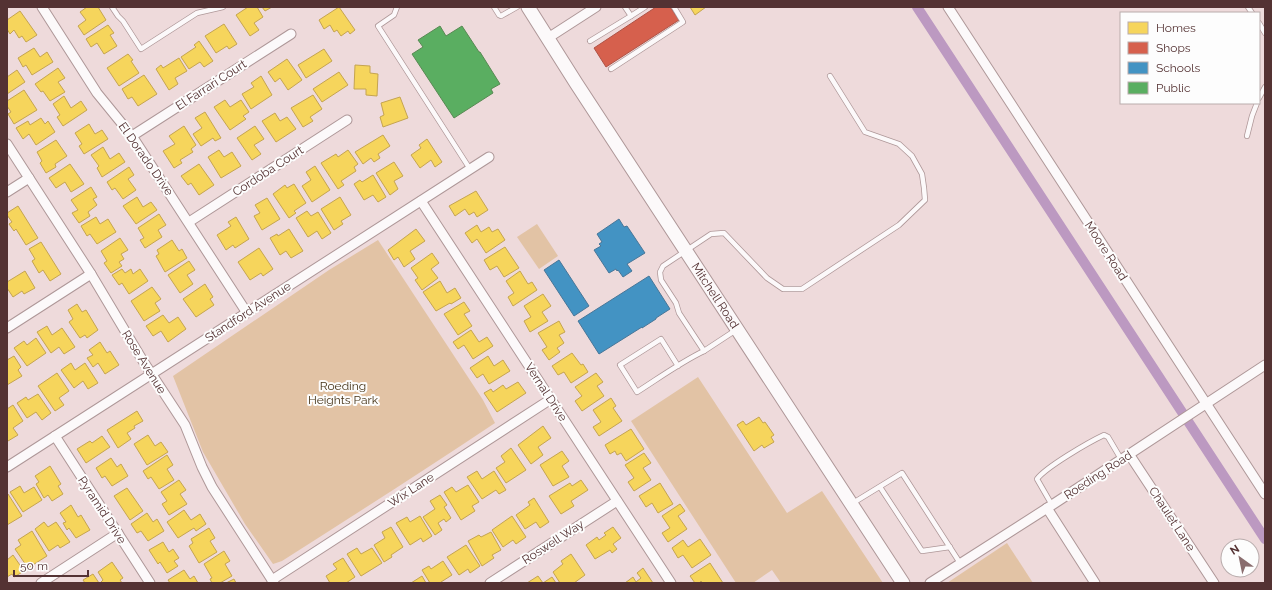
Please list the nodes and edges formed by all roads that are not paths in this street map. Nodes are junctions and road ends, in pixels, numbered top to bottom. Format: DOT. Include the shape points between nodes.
graph roads {
  1 [pos="42,7"];
  2 [pos="112,7"];
  3 [pos="200,7"];
  4 [pos="223,7"];
  5 [pos="397,7"];
  6 [pos="494,7"];
  7 [pos="517,7"];
  8 [pos="528,7"];
  9 [pos="596,7"];
  10 [pos="625,7"];
  11 [pos="645,7"];
  12 [pos="674,7"];
  13 [pos="948,7"];
  14 [pos="197,13"];
  15 [pos="631,16"];
  16 [pos="291,34"];
  17 [pos="548,38"];
  18 [pos="590,41"];
  19 [pos="611,69"];
  20 [pos="830,76"];
  21 [pos="1265,87"];
  22 [pos="1260,96"];
  23 [pos="1257,104"];
  24 [pos="347,120"];
  25 [pos="132,136"];
  26 [pos="1247,136"];
  27 [pos="7,144"];
  28 [pos="489,157"];
  29 [pos="470,169"];
  30 [pos="29,178"];
  31 [pos="7,192"];
  32 [pos="421,201"];
  33 [pos="189,222"];
  34 [pos="686,250"];
  35 [pos="91,274"];
  36 [pos="247,313"];
  37 [pos="7,328"];
  38 [pos="737,329"];
  39 [pos="704,351"];
  40 [pos="1265,365"];
  41 [pos="678,366"];
  42 [pos="152,375"];
  43 [pos="551,399"];
  44 [pos="1205,404"];
  45 [pos="55,436"];
  46 [pos="1129,454"];
  47 [pos="1121,459"];
  48 [pos="7,467"];
  49 [pos="880,487"];
  50 [pos="1265,494"];
  51 [pos="617,501"];
  52 [pos="852,504"];
  53 [pos="1049,507"];
  54 [pos="118,533"];
  55 [pos="950,547"];
  56 [pos="960,563"];
  57 [pos="273,581"];
  58 [pos="41,583"];
  59 [pos="150,583"];
  60 [pos="490,583"];
  61 [pos="671,583"];
  62 [pos="904,583"];
  63 [pos="930,583"];
  64 [pos="1095,583"];
  65 [pos="1214,583"];
  1 -- 25 [label="street, El Dorado Drive" via="97,93"];
  2 -- 14 [label="lane" via="141,49"];
  3 -- 14 [label="lane"];
  4 -- 14 [label="lane"];
  5 -- 29 [label="lane" via="394,15 378,26"];
  6 -- 7 [label="lane" via="501,16"];
  8 -- 17 [label="street, Mitchell Road"];
  9 -- 17 [label="street"];
  10 -- 15 [label="lane"];
  11 -- 15 [label="lane"];
  12 -- 19 [label="lane" via="683,22"];
  13 -- 44 [label="street, Moore Road"];
  15 -- 18 [label="lane"];
  16 -- 25 [label="street, El Farrari Court"];
  17 -- 34 [label="street, Mitchell Road"];
  20 -- 34 [label="lane" via="865,132 900,144 912,156 922,174 925,200 899,225 802,289 783,289 767,278 724,233 711,234"];
  21 -- 22 [label="lane"];
  23 -- 26 [label="lane"];
  24 -- 33 [label="street, Cordoba Court"];
  25 -- 33 [label="street, El Dorado Drive"];
  27 -- 30 [label="street, Rose Avenue"];
  28 -- 29 [label="street, Standford Avenue"];
  29 -- 32 [label="street, Standford Avenue"];
  30 -- 31 [label="street"];
  30 -- 35 [label="street, Rose Avenue"];
  32 -- 36 [label="street, Standford Avenue"];
  32 -- 43 [label="street, Vernal Drive"];
  33 -- 36 [label="street, El Dorado Drive"];
  34 -- 38 [label="street, Mitchell Road"];
  34 -- 39 [label="lane" via="663,266 661,278 679,313"];
  35 -- 37 [label="street"];
  35 -- 42 [label="street, Rose Avenue"];
  36 -- 42 [label="street, Standford Avenue"];
  38 -- 39 [label="lane"];
  38 -- 52 [label="street, Mitchell Road"];
  39 -- 41 [label="lane"];
  40 -- 44 [label="street, Roeding Road"];
  41 -- 41 [label="lane" via="661,339 620,365 637,392"];
  42 -- 45 [label="street, Standford Avenue"];
  42 -- 57 [label="street, Rose Avenue" via="185,425 212,487"];
  43 -- 51 [label="street, Vernal Drive"];
  43 -- 57 [label="street, Wix Lane"];
  44 -- 46 [label="street, Roeding Road"];
  44 -- 50 [label="street, Moore Road"];
  45 -- 48 [label="street, Standford Avenue"];
  45 -- 54 [label="street, Pyramid Drive"];
  46 -- 47 [label="street, Roeding Road"];
  46 -- 65 [label="street, Chaulet Lane"];
  47 -- 53 [label="street, Roeding Road"];
  47 -- 53 [label="lane" via="1108,437 1104,435 1041,474 1037,479"];
  49 -- 52 [label="lane"];
  49 -- 55 [label="lane" via="922,551"];
  49 -- 55 [label="lane" via="902,473"];
  51 -- 60 [label="street, Roswell Way"];
  51 -- 61 [label="street, Vernal Drive"];
  52 -- 62 [label="street, Mitchell Road"];
  53 -- 56 [label="street, Roeding Road"];
  53 -- 64 [label="street"];
  54 -- 58 [label="street"];
  54 -- 59 [label="street, Pyramid Drive"];
  55 -- 56 [label="lane"];
  56 -- 63 [label="street, Roeding Road"];
}
